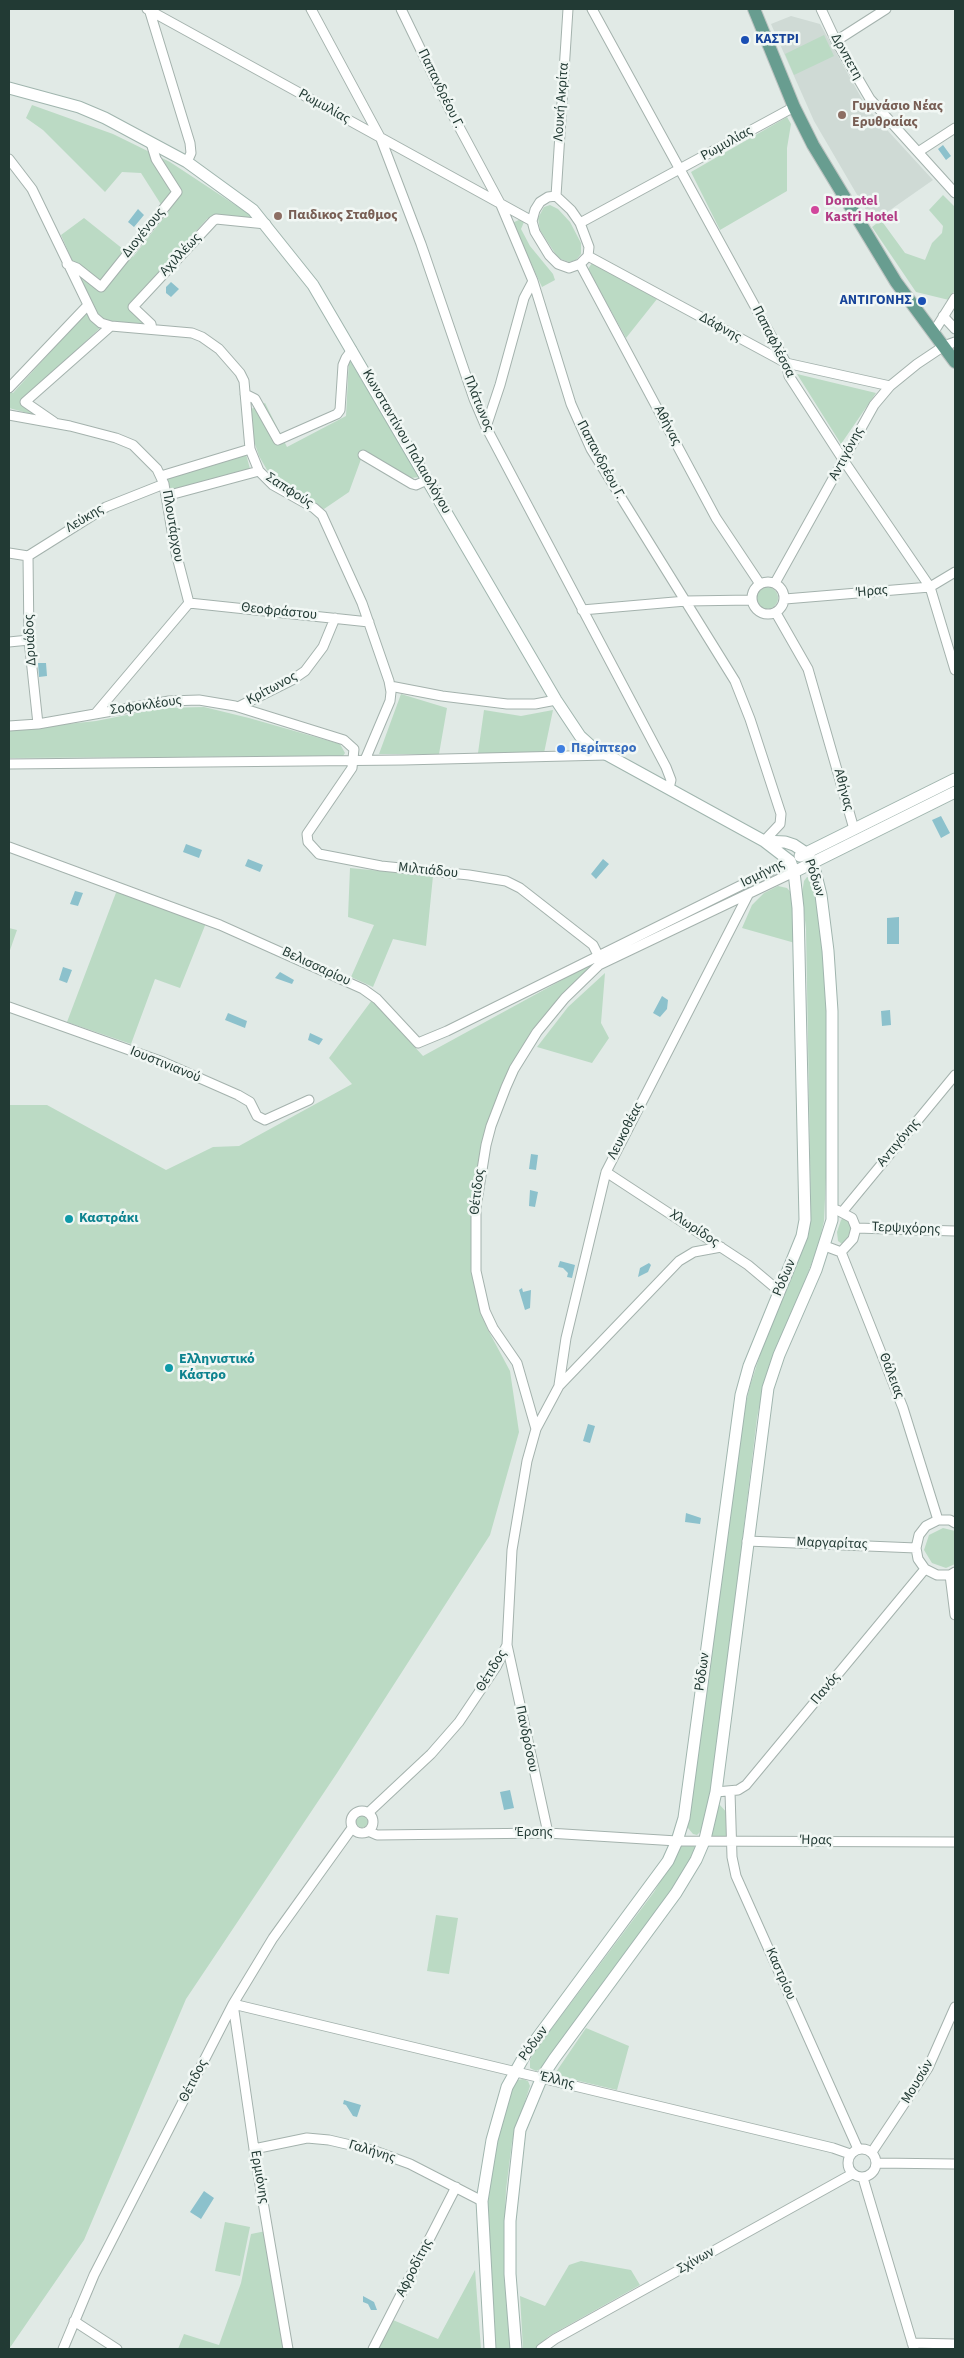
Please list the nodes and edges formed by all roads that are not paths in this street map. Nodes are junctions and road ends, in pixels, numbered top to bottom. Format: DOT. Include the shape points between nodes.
graph roads {
  1 [pos="148,9"];
  2 [pos="311,9"];
  3 [pos="401,9"];
  4 [pos="568,9"];
  5 [pos="592,9"];
  6 [pos="754,9"];
  7 [pos="822,9"];
  8 [pos="886,9"];
  9 [pos="836,41"];
  10 [pos="9,88"];
  11 [pos="794,107"];
  12 [pos="955,128"];
  13 [pos="381,139"];
  14 [pos="151,143"];
  15 [pos="918,152"];
  16 [pos="9,159"];
  17 [pos="187,162"];
  18 [pos="679,170"];
  19 [pos="955,193"];
  20 [pos="556,196"];
  21 [pos="501,205"];
  22 [pos="532,221"];
  23 [pos="580,223"];
  24 [pos="266,224"];
  25 [pos="588,256"];
  26 [pos="67,264"];
  27 [pos="580,264"];
  28 [pos="533,281"];
  29 [pos="955,298"];
  30 [pos="87,306"];
  31 [pos="943,316"];
  32 [pos="111,326"];
  33 [pos="152,329"];
  34 [pos="955,329"];
  35 [pos="933,333"];
  36 [pos="949,344"];
  37 [pos="352,350"];
  38 [pos="955,362"];
  39 [pos="786,363"];
  40 [pos="890,386"];
  41 [pos="9,388"];
  42 [pos="245,394"];
  43 [pos="9,415"];
  44 [pos="54,422"];
  45 [pos="486,427"];
  46 [pos="250,449"];
  47 [pos="363,455"];
  48 [pos="844,461"];
  49 [pos="259,471"];
  50 [pos="163,480"];
  51 [pos="427,480"];
  52 [pos="166,496"];
  53 [pos="9,553"];
  54 [pos="28,556"];
  55 [pos="955,572"];
  56 [pos="775,583"];
  57 [pos="760,584"];
  58 [pos="930,587"];
  59 [pos="785,599"];
  60 [pos="752,600"];
  61 [pos="686,601"];
  62 [pos="188,603"];
  63 [pos="582,610"];
  64 [pos="776,613"];
  65 [pos="335,618"];
  66 [pos="369,622"];
  67 [pos="29,640"];
  68 [pos="9,642"];
  69 [pos="955,670"];
  70 [pos="390,686"];
  71 [pos="556,700"];
  72 [pos="238,707"];
  73 [pos="96,713"];
  74 [pos="38,724"];
  75 [pos="9,726"];
  76 [pos="607,755"];
  77 [pos="354,760"];
  78 [pos="365,760"];
  79 [pos="9,764"];
  80 [pos="955,780"];
  81 [pos="669,788"];
  82 [pos="955,792"];
  83 [pos="854,829"];
  84 [pos="764,842"];
  85 [pos="9,847"];
  86 [pos="810,858"];
  87 [pos="792,867"];
  88 [pos="748,895"];
  89 [pos="598,955"];
  90 [pos="599,965"];
  91 [pos="9,1007"];
  92 [pos="955,1075"];
  93 [pos="309,1100"];
  94 [pos="606,1172"];
  95 [pos="837,1210"];
  96 [pos="856,1228"];
  97 [pos="955,1231"];
  98 [pos="825,1246"];
  99 [pos="721,1247"];
  100 [pos="841,1252"];
  101 [pos="778,1291"];
  102 [pos="559,1386"];
  103 [pos="536,1429"];
  104 [pos="938,1520"];
  105 [pos="955,1523"];
  106 [pos="747,1541"];
  107 [pos="916,1548"];
  108 [pos="926,1569"];
  109 [pos="953,1574"];
  110 [pos="955,1615"];
  111 [pos="507,1645"];
  112 [pos="716,1792"];
  113 [pos="730,1792"];
  114 [pos="368,1813"];
  115 [pos="373,1823"];
  116 [pos="352,1828"];
  117 [pos="368,1832"];
  118 [pos="548,1833"];
  119 [pos="390,1835"];
  120 [pos="705,1839"];
  121 [pos="733,1840"];
  122 [pos="677,1841"];
  123 [pos="955,1842"];
  124 [pos="233,2004"];
  125 [pos="955,2008"];
  126 [pos="515,2070"];
  127 [pos="542,2077"];
  128 [pos="254,2149"];
  129 [pos="854,2152"];
  130 [pos="872,2152"];
  131 [pos="877,2163"];
  132 [pos="955,2164"];
  133 [pos="852,2174"];
  134 [pos="863,2178"];
  135 [pos="456,2187"];
  136 [pos="482,2201"];
  137 [pos="74,2321"];
  138 [pos="955,2344"];
  139 [pos="913,2346"];
  140 [pos="63,2349"];
  141 [pos="117,2349"];
  142 [pos="288,2349"];
  143 [pos="374,2349"];
  144 [pos="490,2349"];
  145 [pos="516,2349"];
  146 [pos="541,2349"];
  1 -- 13 [label="street, Ρωμυλίας"];
  1 -- 17 [label="street" via="190,143 191,153"];
  2 -- 13 [label="street, Πλάτωνος"];
  3 -- 21 [label="street, Παπανδρέου Γ."];
  4 -- 20 [label="street, Λουκή Ακρίτα"];
  5 -- 18 [label="street, Παπαφλέσσα"];
  6 -- 11 [label="main road"];
  7 -- 9 [label="street, Δρνπετη"];
  8 -- 9 [label="street"];
  9 -- 15 [label="street, Δρνπετη" via="870,98"];
  10 -- 14 [label="street, Κωνσταντίνου Παλαιολόγου" via="79,107"];
  11 -- 18 [label="street, Ρωμυλίας"];
  11 -- 35 [label="main road" via="844,198 896,282"];
  12 -- 15 [label="street"];
  13 -- 21 [label="street, Ρωμυλίας"];
  13 -- 45 [label="street, Πλάτωνος"];
  14 -- 17 [label="street, Κωνσταντίνου Παλαιολόγου"];
  14 -- 26 [label="street, Διογένους" via="156,159 177,192 101,287"];
  15 -- 19 [label="street, Δρνπετη"];
  16 -- 26 [label="street, Σαπφούς" via="32,189"];
  17 -- 24 [label="street, Κωνσταντίνου Παλαιολόγου" via="235,196"];
  18 -- 23 [label="street, Ρωμυλίας"];
  18 -- 39 [label="street, Παπαφλέσσα"];
  20 -- 22 [label="street" via="540,202"];
  20 -- 23 [label="street"];
  21 -- 22 [label="street, Ρωμυλίας"];
  21 -- 28 [label="street, Παπανδρέου Γ."];
  22 -- 27 [label="street" via="535,232 558,264 569,268"];
  23 -- 25 [label="street" via="589,247"];
  24 -- 33 [label="street, Αχιλλέως" via="216,218 133,307 151,324"];
  24 -- 37 [label="street, Κωνσταντίνου Παλαιολόγου" via="313,284"];
  25 -- 27 [label="street"];
  25 -- 39 [label="street, Δάφνης"];
  26 -- 30 [label="street, Σαπφούς"];
  27 -- 57 [label="street, Αθήνας" via="716,518"];
  28 -- 45 [label="street" via="524,298"];
  28 -- 61 [label="street, Παπανδρέου Γ." via="571,404 588,442"];
  29 -- 31 [label="street"];
  30 -- 32 [label="street, Σαπφούς" via="100,323"];
  30 -- 41 [label="street"];
  31 -- 34 [label="street"];
  31 -- 35 [label="street"];
  32 -- 33 [label="street, Σαπφούς"];
  32 -- 44 [label="street" via="25,402"];
  33 -- 42 [label="street, Σαπφούς" via="192,333 210,342 240,373"];
  35 -- 36 [label="main road"];
  36 -- 38 [label="main road"];
  36 -- 40 [label="street, Αντιγόνης"];
  37 -- 42 [label="street" via="343,365 337,414 278,440 255,399"];
  37 -- 51 [label="street, Κωνσταντίνου Παλαιολόγου"];
  39 -- 40 [label="street, Δάφνης"];
  39 -- 48 [label="street, Παπαφλέσσα" via="790,376"];
  40 -- 48 [label="street, Αντιγόνης" via="874,405"];
  42 -- 46 [label="street, Σαπφούς"];
  43 -- 44 [label="street, Πλουτάρχου"];
  44 -- 50 [label="street, Πλουτάρχου" via="116,438 133,446 145,455"];
  45 -- 63 [label="street, Πλάτωνος"];
  46 -- 49 [label="street, Σαπφούς"];
  46 -- 50 [label="street, Λεύκης"];
  47 -- 51 [label="street" via="412,484"];
  48 -- 56 [label="street, Αντιγόνης"];
  48 -- 58 [label="street, Παπαφλέσσα"];
  49 -- 52 [label="street"];
  49 -- 66 [label="street, Σαπφούς" via="273,485 321,513"];
  50 -- 52 [label="street, Πλουτάρχου"];
  50 -- 54 [label="street, Λεύκης" via="106,506"];
  51 -- 71 [label="street, Κωνσταντίνου Παλαιολόγου"];
  52 -- 62 [label="street, Πλουτάρχου"];
  53 -- 54 [label="street"];
  54 -- 67 [label="street, Δρυάδος"];
  55 -- 58 [label="street, Ήρας"];
  56 -- 57 [label="street"];
  56 -- 59 [label="street"];
  57 -- 60 [label="street"];
  58 -- 59 [label="street, Ήρας"];
  58 -- 69 [label="street, Παπαφλέσσα"];
  59 -- 64 [label="street"];
  60 -- 61 [label="street"];
  60 -- 64 [label="street" via="761,613"];
  61 -- 63 [label="street"];
  61 -- 84 [label="street, Παπανδρέου Γ." via="735,681 778,802 780,824"];
  62 -- 65 [label="street, Θεοφράστου"];
  62 -- 73 [label="street"];
  63 -- 81 [label="street, Πλάτωνος" via="666,767 671,780"];
  64 -- 83 [label="street, Αθήνας" via="808,669"];
  65 -- 66 [label="street, Θεοφράστου"];
  65 -- 72 [label="street, Κρίτωνος" via="323,647 305,671"];
  66 -- 70 [label="street, Σαπφούς"];
  67 -- 68 [label="street"];
  67 -- 74 [label="street, Δρυάδος"];
  70 -- 71 [label="street" via="507,704"];
  70 -- 78 [label="street" via="390,702"];
  71 -- 76 [label="street, Κωνσταντίνου Παλαιολόγου" via="580,736"];
  72 -- 73 [label="street, Σοφοκλέους" via="208,700 177,700"];
  72 -- 77 [label="street, Σοφοκλέους" via="344,740 354,749"];
  73 -- 74 [label="street, Σοφοκλέους"];
  74 -- 75 [label="street, Σοφοκλέους"];
  76 -- 78 [label="street"];
  76 -- 81 [label="street, Κωνσταντίνου Παλαιολόγου"];
  77 -- 78 [label="street"];
  77 -- 79 [label="street"];
  77 -- 89 [label="street, Μιλτιάδου" via="349,775 309,830 308,842 319,854 381,866 506,881 582,935"];
  80 -- 83 [label="street, Ισμήνης"];
  81 -- 84 [label="street, Κωνσταντίνου Παλαιολόγου"];
  82 -- 86 [label="street, Ισμήνης"];
  83 -- 86 [label="street, Ισμήνης"];
  84 -- 86 [label="street, Ρόδων" via="794,845"];
  84 -- 87 [label="street, Ρόδων"];
  85 -- 89 [label="street, Βελισσαρίου" via="220,925 363,989 377,998 418,1043"];
  86 -- 87 [label="street, Ισμήνης"];
  86 -- 95 [label="street, Ρόδων" via="824,914 832,1011"];
  87 -- 88 [label="street, Ισμήνης"];
  87 -- 89 [label="street, Ισμήνης"];
  87 -- 101 [label="street, Ρόδων" via="798,908 805,1220 802,1236"];
  88 -- 90 [label="street, Ισμήνης"];
  88 -- 94 [label="street, Λευκοθέας"];
  89 -- 90 [label="street"];
  90 -- 103 [label="street, Θέτιδος" via="551,1014 514,1069 491,1126 477,1192 475,1252 480,1290 489,1319 520,1372"];
  91 -- 93 [label="street, Ιουστινιανού" via="163,1062 229,1091 250,1102 257,1116 265,1120"];
  92 -- 95 [label="street, Αντιγόνης"];
  94 -- 99 [label="street, Χλωρίδος"];
  94 -- 102 [label="street, Λευκοθέας" via="566,1338"];
  95 -- 96 [label="street, Τερψιχόρης" via="852,1218"];
  95 -- 98 [label="street, Ρόδων"];
  96 -- 97 [label="street, Τερψιχόρης"];
  96 -- 100 [label="street, Τερψιχόρης" via="853,1239"];
  98 -- 100 [label="street"];
  98 -- 106 [label="street, Ρόδων" via="768,1388"];
  99 -- 101 [label="street, Χλωρίδος"];
  99 -- 102 [label="street, Θέτιδος" via="694,1252 679,1261"];
  100 -- 104 [label="street, Θάλειας" via="903,1408"];
  101 -- 122 [label="street, Ρόδων" via="741,1395 684,1818"];
  102 -- 103 [label="street, Θέτιδος"];
  103 -- 111 [label="street, Θέτιδος" via="512,1550"];
  104 -- 105 [label="street"];
  104 -- 107 [label="street" via="926,1526"];
  106 -- 107 [label="street, Μαργαρίτας"];
  106 -- 112 [label="street, Ρόδων"];
  107 -- 108 [label="street" via="918,1559"];
  108 -- 109 [label="street" via="937,1575"];
  108 -- 113 [label="street, Πανός" via="746,1785"];
  109 -- 110 [label="street"];
  111 -- 114 [label="street, Θέτιδος" via="459,1722 431,1754"];
  111 -- 118 [label="street, Πανδρόσου"];
  112 -- 113 [label="street"];
  112 -- 120 [label="street, Ρόδων"];
  113 -- 121 [label="street, Καστρίου"];
  114 -- 115 [label="street"];
  114 -- 116 [label="street" via="354,1815"];
  115 -- 117 [label="street"];
  115 -- 119 [label="street"];
  116 -- 117 [label="street"];
  116 -- 124 [label="street, Θέτιδος" via="273,1938"];
  117 -- 119 [label="street, Έρσης"];
  118 -- 119 [label="street, Έρσης"];
  118 -- 122 [label="street, Έρσης"];
  120 -- 121 [label="street, Ήρας"];
  120 -- 122 [label="street, Ήρας"];
  120 -- 127 [label="street, Ρόδων" via="676,1893"];
  121 -- 123 [label="street, Ήρας"];
  121 -- 129 [label="street, Καστρίου" via="736,1876"];
  122 -- 126 [label="street, Ρόδων" via="652,1884"];
  124 -- 126 [label="street, Έλλης"];
  124 -- 128 [label="street, Ερμιόνης"];
  124 -- 137 [label="street, Θέτιδος" via="94,2275"];
  125 -- 130 [label="street, Μουσών" via="928,2068"];
  126 -- 127 [label="street, Έλλης"];
  126 -- 136 [label="street, Ρόδων" via="500,2107"];
  127 -- 129 [label="street, Έλλης"];
  127 -- 145 [label="street, Ρόδων" via="520,2130 510,2221"];
  128 -- 135 [label="street, Γαλήνης" via="307,2138 329,2140 372,2150 410,2164"];
  128 -- 142 [label="street, Ερμιόνης"];
  129 -- 130 [label="street" via="866,2149"];
  129 -- 133 [label="street" via="848,2162"];
  130 -- 131 [label="street"];
  131 -- 132 [label="street"];
  131 -- 134 [label="street" via="870,2175"];
  133 -- 134 [label="street"];
  133 -- 146 [label="street, Σχίνων"];
  134 -- 139 [label="street"];
  135 -- 136 [label="street, Γαλήνης"];
  135 -- 143 [label="street, Αφροδίτης"];
  136 -- 144 [label="street, Ρόδων"];
  137 -- 140 [label="street, Θέτιδος"];
  137 -- 141 [label="street"];
  138 -- 139 [label="street"];
}
